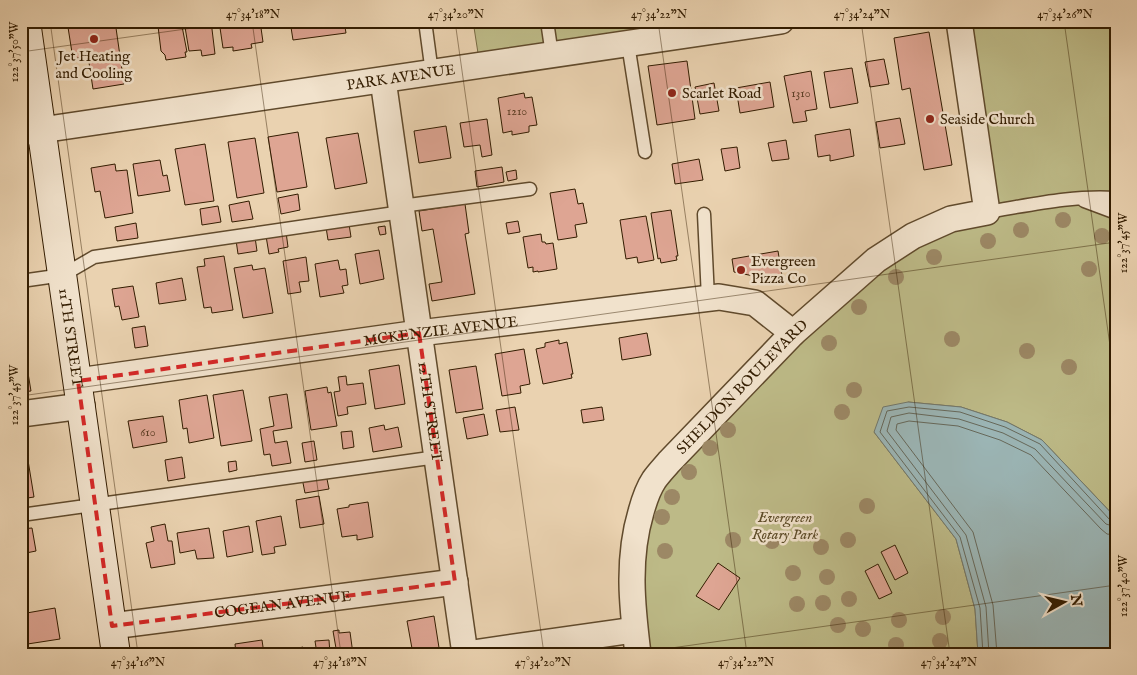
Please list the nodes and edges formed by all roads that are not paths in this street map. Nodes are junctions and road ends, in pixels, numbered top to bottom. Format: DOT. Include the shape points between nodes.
graph roads {
  1 [pos="26,21"];
  2 [pos="425,21"];
  3 [pos="547,21"];
  4 [pos="781,21"];
  5 [pos="959,21"];
  6 [pos="661,30"];
  7 [pos="628,44"];
  8 [pos="552,55"];
  9 [pos="432,73"];
  10 [pos="383,80"];
  11 [pos="31,132"];
  12 [pos="645,152"];
  13 [pos="530,189"];
  14 [pos="1116,198"];
  15 [pos="1079,199"];
  16 [pos="402,209"];
  17 [pos="987,212"];
  18 [pos="1116,213"];
  19 [pos="704,214"];
  20 [pos="63,275"];
  21 [pos="21,281"];
  22 [pos="708,298"];
  23 [pos="419,333"];
  24 [pos="793,333"];
  25 [pos="80,393"];
  26 [pos="21,414"];
  27 [pos="437,457"];
  28 [pos="95,505"];
  29 [pos="21,515"];
  30 [pos="455,582"];
  31 [pos="112,626"];
  32 [pos="636,642"];
  33 [pos="116,654"];
  34 [pos="466,654"];
  1 -- 11 [label="main road, 11TH STREET"];
  2 -- 9 [label="lane"];
  3 -- 8 [label="lane"];
  4 -- 6 [label="street, PARK AVENUE"];
  5 -- 17 [label="street"];
  6 -- 7 [label="street, PARK AVENUE"];
  7 -- 8 [label="street, PARK AVENUE"];
  7 -- 12 [label="lane"];
  8 -- 9 [label="street, PARK AVENUE"];
  9 -- 10 [label="street, PARK AVENUE"];
  10 -- 11 [label="street, PARK AVENUE"];
  10 -- 16 [label="street, 12TH STREET"];
  11 -- 20 [label="main road, 11TH STREET"];
  13 -- 16 [label="lane"];
  14 -- 15 [label="lane"];
  15 -- 17 [label="lane"];
  15 -- 18 [label="lane"];
  16 -- 20 [label="lane" via="94,257"];
  16 -- 23 [label="street, 12TH STREET"];
  17 -- 24 [label="street, SHELDON BOULEVARD" via="951,219 913,236 876,260"];
  19 -- 22 [label="lane"];
  20 -- 21 [label="lane"];
  20 -- 25 [label="main road, 11TH STREET"];
  22 -- 23 [label="street, MCKENZIE AVENUE"];
  22 -- 24 [label="street, MCKENZIE AVENUE" via="755,303"];
  23 -- 25 [label="street, MCKENZIE AVENUE"];
  23 -- 27 [label="street, 12TH STREET"];
  24 -- 32 [label="street, SHELDON BOULEVARD" via="654,481 639,518 632,552 631,589"];
  25 -- 26 [label="street, MCKENZIE AVENUE"];
  25 -- 28 [label="main road, 11TH STREET"];
  27 -- 28 [label="lane"];
  27 -- 30 [label="street, 12TH STREET"];
  28 -- 29 [label="lane"];
  28 -- 31 [label="main road, 11TH STREET"];
  30 -- 31 [label="street, COGEAN AVENUE"];
  30 -- 34 [label="street, 12TH STREET"];
  31 -- 33 [label="main road, 11TH STREET"];
  32 -- 34 [label="street"];
}
